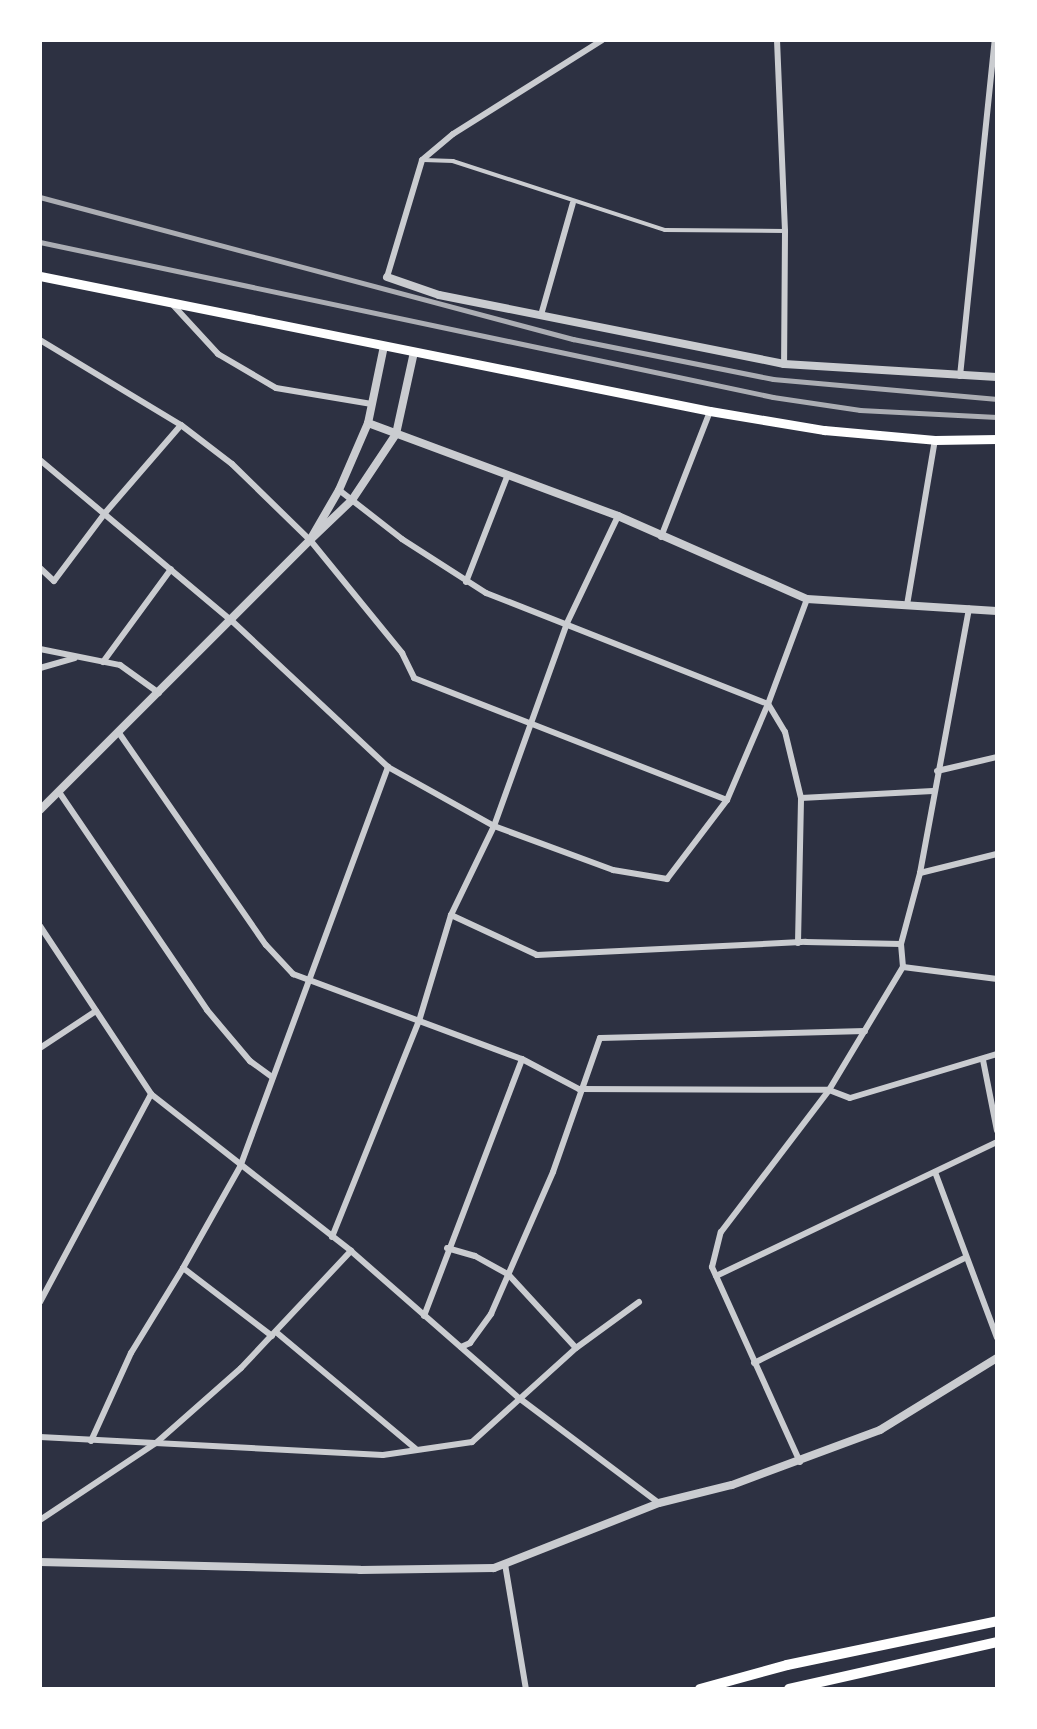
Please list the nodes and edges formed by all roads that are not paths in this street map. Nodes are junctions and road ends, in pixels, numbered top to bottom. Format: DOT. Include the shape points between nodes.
graph roads {
  1 [pos="602,40"];
  2 [pos="777,40"];
  3 [pos="995,40"];
  4 [pos="422,160"];
  5 [pos="573,203"];
  6 [pos="785,231"];
  7 [pos="40,276"];
  8 [pos="387,277"];
  9 [pos="173,305"];
  10 [pos="541,315"];
  11 [pos="40,340"];
  12 [pos="384,346"];
  13 [pos="414,352"];
  14 [pos="784,364"];
  15 [pos="960,377"];
  16 [pos="997,377"];
  17 [pos="372,404"];
  18 [pos="710,411"];
  19 [pos="368,423"];
  20 [pos="181,425"];
  21 [pos="396,434"];
  22 [pos="997,439"];
  23 [pos="935,440"];
  24 [pos="40,460"];
  25 [pos="507,477"];
  26 [pos="339,490"];
  27 [pos="352,500"];
  28 [pos="105,513"];
  29 [pos="618,516"];
  30 [pos="661,537"];
  31 [pos="310,540"];
  32 [pos="40,568"];
  33 [pos="171,569"];
  34 [pos="466,582"];
  35 [pos="807,599"];
  36 [pos="907,605"];
  37 [pos="969,609"];
  38 [pos="997,611"];
  39 [pos="232,621"];
  40 [pos="567,623"];
  41 [pos="40,649"];
  42 [pos="80,657"];
  43 [pos="103,662"];
  44 [pos="40,668"];
  45 [pos="160,694"];
  46 [pos="768,704"];
  47 [pos="528,726"];
  48 [pos="119,733"];
  49 [pos="997,757"];
  50 [pos="388,767"];
  51 [pos="937,771"];
  52 [pos="933,791"];
  53 [pos="60,792"];
  54 [pos="802,799"];
  55 [pos="727,800"];
  56 [pos="40,810"];
  57 [pos="494,825"];
  58 [pos="997,854"];
  59 [pos="920,873"];
  60 [pos="452,915"];
  61 [pos="40,926"];
  62 [pos="798,943"];
  63 [pos="901,944"];
  64 [pos="903,967"];
  65 [pos="306,979"];
  66 [pos="997,979"];
  67 [pos="96,1011"];
  68 [pos="419,1021"];
  69 [pos="865,1031"];
  70 [pos="40,1048"];
  71 [pos="997,1054"];
  72 [pos="522,1059"];
  73 [pos="983,1060"];
  74 [pos="272,1077"];
  75 [pos="579,1089"];
  76 [pos="829,1090"];
  77 [pos="151,1094"];
  78 [pos="997,1131"];
  79 [pos="997,1142"];
  80 [pos="240,1167"];
  81 [pos="935,1172"];
  82 [pos="332,1237"];
  83 [pos="447,1248"];
  84 [pos="351,1251"];
  85 [pos="965,1258"];
  86 [pos="183,1268"];
  87 [pos="508,1275"];
  88 [pos="716,1276"];
  89 [pos="40,1302"];
  90 [pos="639,1302"];
  91 [pos="424,1315"];
  92 [pos="274,1334"];
  93 [pos="997,1338"];
  94 [pos="461,1347"];
  95 [pos="576,1348"];
  96 [pos="997,1358"];
  97 [pos="754,1363"];
  98 [pos="519,1398"];
  99 [pos="40,1437"];
  100 [pos="91,1441"];
  101 [pos="156,1443"];
  102 [pos="416,1449"];
  103 [pos="800,1462"];
  104 [pos="659,1503"];
  105 [pos="40,1520"];
  106 [pos="40,1562"];
  107 [pos="505,1564"];
  108 [pos="997,1620"];
  109 [pos="997,1642"];
  110 [pos="526,1689"];
  111 [pos="700,1689"];
  112 [pos="789,1689"];
  1 -- 4 [label="street" via="453,134"];
  2 -- 6 [label="street"];
  3 -- 15 [label="street"];
  4 -- 5 [label="lane" via="453,161"];
  4 -- 8 [label="street"];
  5 -- 6 [label="lane" via="666,230"];
  5 -- 10 [label="street"];
  6 -- 14 [label="street"];
  7 -- 9 [label="main road"];
  8 -- 10 [label="street" via="439,295"];
  9 -- 12 [label="main road"];
  9 -- 17 [label="street" via="218,354 276,388"];
  10 -- 14 [label="street"];
  11 -- 20 [label="street"];
  12 -- 13 [label="main road"];
  12 -- 17 [label="street"];
  13 -- 18 [label="main road"];
  13 -- 21 [label="street"];
  14 -- 15 [label="street"];
  15 -- 16 [label="street"];
  17 -- 19 [label="street"];
  18 -- 23 [label="main road" via="824,430"];
  18 -- 30 [label="street"];
  19 -- 21 [label="street"];
  19 -- 26 [label="street"];
  20 -- 28 [label="street"];
  20 -- 31 [label="street" via="232,464"];
  21 -- 25 [label="street"];
  21 -- 27 [label="street"];
  22 -- 23 [label="main road"];
  23 -- 36 [label="street"];
  24 -- 28 [label="street"];
  25 -- 29 [label="street"];
  25 -- 34 [label="street"];
  26 -- 27 [label="street"];
  26 -- 31 [label="street"];
  27 -- 31 [label="street"];
  27 -- 34 [label="street"];
  28 -- 32 [label="street" via="54,581"];
  28 -- 33 [label="street"];
  29 -- 30 [label="street"];
  29 -- 40 [label="street"];
  30 -- 35 [label="street"];
  31 -- 39 [label="street"];
  31 -- 47 [label="street" via="402,653 414,678"];
  33 -- 39 [label="street"];
  33 -- 43 [label="street"];
  34 -- 40 [label="street"];
  35 -- 36 [label="street"];
  35 -- 46 [label="street"];
  36 -- 37 [label="street"];
  37 -- 38 [label="street"];
  37 -- 51 [label="street"];
  39 -- 45 [label="street"];
  39 -- 50 [label="street"];
  40 -- 46 [label="street"];
  40 -- 47 [label="street"];
  41 -- 42 [label="street"];
  42 -- 43 [label="street"];
  42 -- 44 [label="street"];
  43 -- 45 [label="street" via="120,665"];
  45 -- 48 [label="street"];
  46 -- 54 [label="street" via="785,733"];
  46 -- 55 [label="street"];
  47 -- 55 [label="street"];
  47 -- 57 [label="street"];
  48 -- 53 [label="street"];
  48 -- 65 [label="street" via="266,945 293,974"];
  49 -- 51 [label="street"];
  50 -- 57 [label="street"];
  50 -- 65 [label="street"];
  51 -- 52 [label="street"];
  52 -- 54 [label="street"];
  52 -- 59 [label="street"];
  53 -- 56 [label="street"];
  53 -- 74 [label="street" via="206,1010 250,1061"];
  54 -- 62 [label="street"];
  55 -- 57 [label="street" via="667,879 614,870"];
  57 -- 60 [label="street"];
  58 -- 59 [label="street"];
  59 -- 63 [label="street"];
  60 -- 62 [label="street" via="537,955"];
  60 -- 68 [label="street"];
  61 -- 67 [label="street"];
  62 -- 63 [label="street"];
  63 -- 64 [label="street"];
  64 -- 66 [label="street"];
  64 -- 69 [label="street"];
  65 -- 68 [label="street"];
  65 -- 74 [label="street"];
  67 -- 70 [label="street"];
  67 -- 77 [label="street"];
  68 -- 72 [label="street"];
  68 -- 82 [label="street"];
  69 -- 75 [label="street" via="600,1038"];
  69 -- 76 [label="street"];
  71 -- 73 [label="street"];
  72 -- 75 [label="street"];
  72 -- 83 [label="street"];
  73 -- 76 [label="street" via="850,1098"];
  73 -- 78 [label="street"];
  74 -- 80 [label="street"];
  75 -- 76 [label="street"];
  75 -- 87 [label="street" via="553,1172"];
  76 -- 88 [label="street" via="721,1232 712,1267"];
  77 -- 80 [label="street"];
  77 -- 89 [label="street"];
  79 -- 81 [label="street"];
  80 -- 82 [label="street"];
  80 -- 86 [label="street"];
  81 -- 85 [label="street"];
  81 -- 88 [label="street"];
  82 -- 84 [label="street"];
  83 -- 87 [label="street" via="475,1256"];
  83 -- 91 [label="street"];
  84 -- 91 [label="street"];
  84 -- 92 [label="street"];
  85 -- 93 [label="street"];
  85 -- 97 [label="street"];
  86 -- 92 [label="street"];
  86 -- 100 [label="street" via="131,1353"];
  87 -- 94 [label="street" via="491,1314 470,1343"];
  87 -- 95 [label="street"];
  88 -- 97 [label="street"];
  90 -- 95 [label="street"];
  91 -- 94 [label="street"];
  92 -- 101 [label="street"];
  92 -- 102 [label="street"];
  94 -- 98 [label="street"];
  95 -- 98 [label="street"];
  96 -- 103 [label="street" via="880,1430"];
  97 -- 103 [label="street"];
  98 -- 102 [label="street" via="472,1442"];
  98 -- 104 [label="street"];
  99 -- 100 [label="street"];
  100 -- 101 [label="street"];
  101 -- 102 [label="street" via="383,1455"];
  101 -- 105 [label="street"];
  103 -- 104 [label="street"];
  104 -- 107 [label="street"];
  106 -- 107 [label="street" via="360,1570 494,1569"];
  107 -- 110 [label="street"];
  108 -- 111 [label="main road" via="787,1665"];
  109 -- 112 [label="main road"];
}
